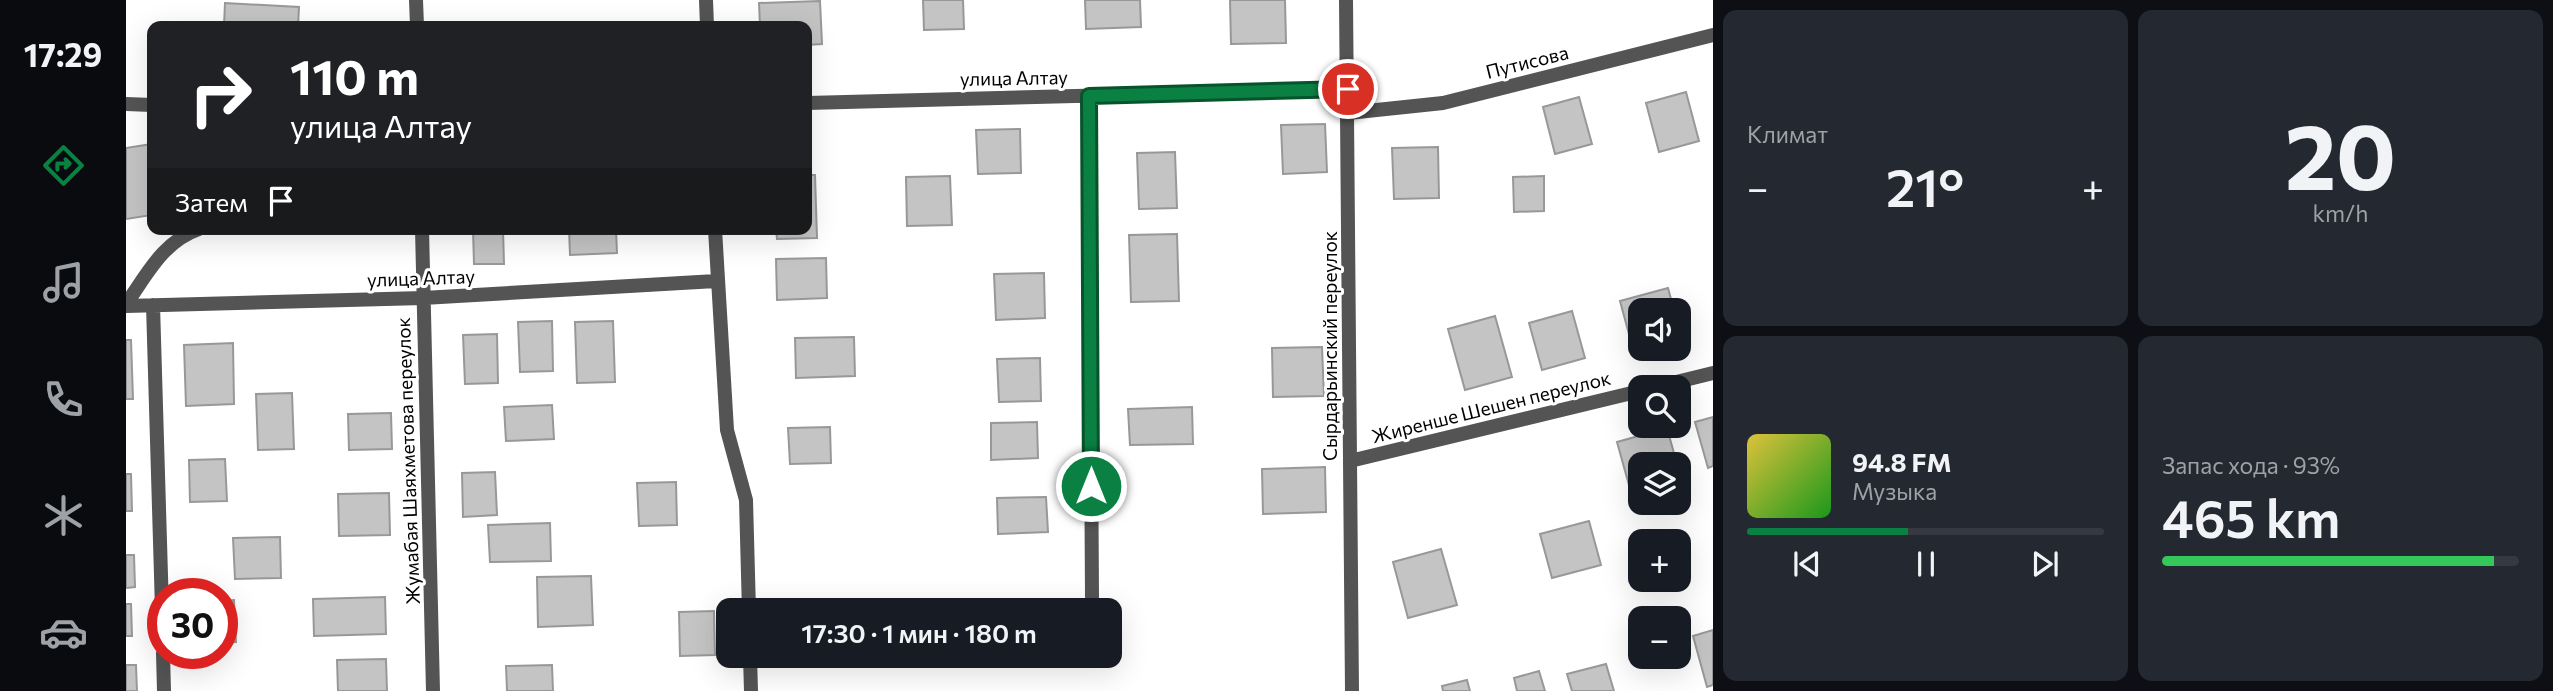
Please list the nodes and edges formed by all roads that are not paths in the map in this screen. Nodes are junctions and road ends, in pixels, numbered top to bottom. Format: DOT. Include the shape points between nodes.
graph roads {
  1 [pos="416,0"];
  2 [pos="706,0"];
  3 [pos="1346,0"];
  4 [pos="417,21"];
  5 [pos="707,21"];
  6 [pos="1713,35"];
  7 [pos="1348,89"];
  8 [pos="1089,96"];
  9 [pos="812,103"];
  10 [pos="126,104"];
  11 [pos="147,105"];
  12 [pos="1348,113"];
  13 [pos="182,235"];
  14 [pos="422,235"];
  15 [pos="715,235"];
  16 [pos="716,281"];
  17 [pos="423,298"];
  18 [pos="126,305"];
  19 [pos="152,306"];
  20 [pos="1713,373"];
  21 [pos="1691,378"];
  22 [pos="1628,394"];
  23 [pos="1350,461"];
  24 [pos="161,578"];
  25 [pos="1092,597"];
  26 [pos="749,598"];
  27 [pos="750,668"];
  28 [pos="163,669"];
  29 [pos="164,691"];
  30 [pos="433,691"];
  31 [pos="751,691"];
  32 [pos="1352,691"];
  1 -- 4 [label="street"];
  2 -- 5 [label="street"];
  3 -- 7 [label="street, Сырдарьинский переулок"];
  6 -- 12 [label="street, Путисова" via="1443,103"];
  7 -- 8 [label="street, улица Алтау"];
  7 -- 12 [label="street, Сырдарьинский переулок"];
  8 -- 9 [label="street, улица Алтау"];
  8 -- 25 [label="street"];
  10 -- 11 [label="street"];
  12 -- 23 [label="street, Сырдарьинский переулок"];
  13 -- 18 [label="street" via="162,252"];
  14 -- 17 [label="street, Жумабая Шаяхметова переулок"];
  15 -- 16 [label="street"];
  16 -- 17 [label="street, улица Алтау"];
  16 -- 26 [label="street" via="727,430 746,500"];
  17 -- 19 [label="street, улица Алтау"];
  17 -- 30 [label="street, Жумабая Шаяхметова переулок"];
  18 -- 19 [label="street, улица Алтау"];
  19 -- 24 [label="street"];
  20 -- 21 [label="street"];
  22 -- 23 [label="street, Жиренше Шешен переулок"];
  23 -- 32 [label="street, Сырдарьинский переулок"];
  27 -- 31 [label="street"];
  28 -- 29 [label="street"];
}
